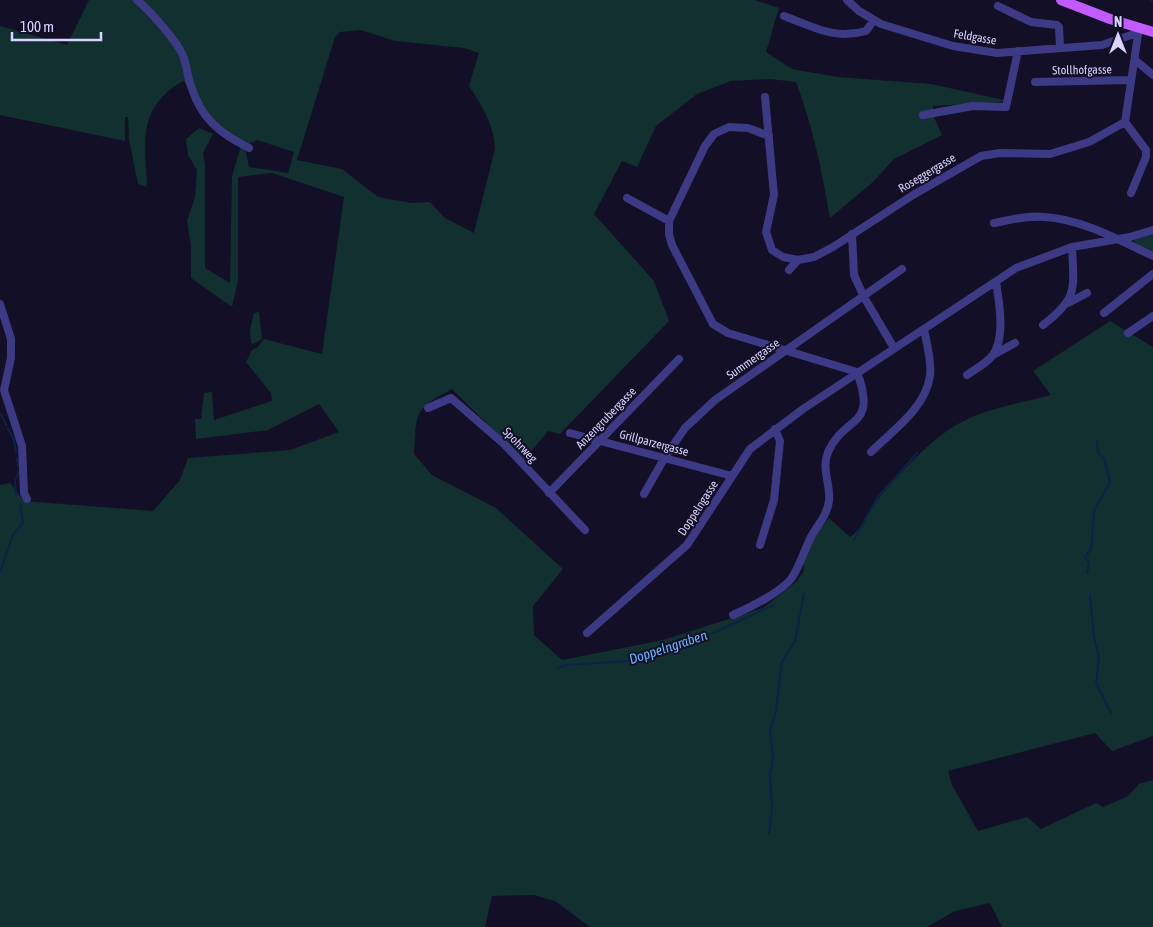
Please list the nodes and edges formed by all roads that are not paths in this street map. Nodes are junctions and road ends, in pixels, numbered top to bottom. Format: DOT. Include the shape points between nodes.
graph roads {
  1 [pos="137,0"];
  2 [pos="847,0"];
  3 [pos="1061,0"];
  4 [pos="998,6"];
  5 [pos="784,16"];
  6 [pos="874,20"];
  7 [pos="1138,31"];
  8 [pos="1153,32"];
  9 [pos="171,38"];
  10 [pos="1060,47"];
  11 [pos="170,50"];
  12 [pos="1018,52"];
  13 [pos="1135,60"];
  14 [pos="1153,75"];
  15 [pos="1130,80"];
  16 [pos="1035,82"];
  17 [pos="765,97"];
  18 [pos="923,115"];
  19 [pos="1125,122"];
  20 [pos="769,136"];
  21 [pos="248,148"];
  22 [pos="1131,193"];
  23 [pos="627,198"];
  24 [pos="669,221"];
  25 [pos="994,223"];
  26 [pos="1153,230"];
  27 [pos="852,234"];
  28 [pos="1118,239"];
  29 [pos="1072,247"];
  30 [pos="1153,256"];
  31 [pos="798,260"];
  32 [pos="902,269"];
  33 [pos="789,270"];
  34 [pos="1153,274"];
  35 [pos="996,282"];
  36 [pos="1087,292"];
  37 [pos="864,297"];
  38 [pos="1068,303"];
  39 [pos="0,304"];
  40 [pos="1104,313"];
  41 [pos="1153,316"];
  42 [pos="1042,325"];
  43 [pos="924,330"];
  44 [pos="1128,333"];
  45 [pos="1015,343"];
  46 [pos="894,348"];
  47 [pos="786,350"];
  48 [pos="993,355"];
  49 [pos="679,359"];
  50 [pos="857,372"];
  51 [pos="967,375"];
  52 [pos="428,408"];
  53 [pos="775,429"];
  54 [pos="570,433"];
  55 [pos="601,440"];
  56 [pos="871,452"];
  57 [pos="665,457"];
  58 [pos="732,476"];
  59 [pos="549,493"];
  60 [pos="644,494"];
  61 [pos="27,500"];
  62 [pos="586,530"];
  63 [pos="760,545"];
  64 [pos="733,615"];
  65 [pos="587,633"];
  1 -- 9 [label="street"];
  2 -- 6 [label="street, Feldgasse"];
  3 -- 7 [label="main road"];
  4 -- 10 [label="street" via="1031,22 1057,25"];
  5 -- 6 [label="street" via="832,34 850,36 866,31"];
  6 -- 12 [label="street, Feldgasse" via="953,46 998,53"];
  7 -- 8 [label="main road"];
  7 -- 10 [label="street, Feldgasse" via="1102,45"];
  7 -- 13 [label="street"];
  9 -- 11 [label="street"];
  9 -- 21 [label="street" via="183,54 191,87 210,122 226,137"];
  10 -- 12 [label="street, Feldgasse"];
  12 -- 18 [label="street" via="1006,107 973,106"];
  13 -- 14 [label="street"];
  13 -- 15 [label="street"];
  15 -- 16 [label="street, Stollhofgasse"];
  15 -- 19 [label="street"];
  17 -- 20 [label="street"];
  19 -- 22 [label="street" via="1146,150"];
  19 -- 27 [label="street, Roseggergasse" via="1089,142 1050,154 981,156"];
  20 -- 24 [label="street" via="748,128 729,127 714,134"];
  20 -- 31 [label="street" via="774,196 766,232 772,250 783,257"];
  23 -- 24 [label="street"];
  24 -- 47 [label="street" via="668,234 672,245 713,324 728,333"];
  25 -- 28 [label="street" via="1044,216 1069,221"];
  26 -- 28 [label="street, Doppelngasse"];
  27 -- 31 [label="street, Roseggergasse" via="814,257"];
  27 -- 37 [label="street" via="854,275"];
  28 -- 29 [label="street, Doppelngasse"];
  28 -- 30 [label="street"];
  29 -- 35 [label="street, Doppelngasse" via="1016,268"];
  29 -- 38 [label="street" via="1073,290"];
  31 -- 33 [label="street"];
  32 -- 37 [label="street, Summergasse"];
  34 -- 40 [label="street"];
  35 -- 43 [label="street, Doppelngasse"];
  35 -- 48 [label="street" via="1001,313"];
  36 -- 38 [label="street"];
  37 -- 46 [label="street"];
  37 -- 47 [label="street, Summergasse"];
  38 -- 42 [label="street"];
  39 -- 61 [label="street" via="12,345 5,394 22,446"];
  41 -- 44 [label="street"];
  43 -- 46 [label="street, Doppelngasse"];
  43 -- 56 [label="street" via="930,375 926,392 920,404"];
  45 -- 48 [label="street"];
  46 -- 50 [label="street, Doppelngasse"];
  47 -- 50 [label="street"];
  47 -- 57 [label="street, Summergasse" via="715,400 685,428"];
  48 -- 51 [label="street"];
  49 -- 55 [label="street, Anzengrubergasse"];
  50 -- 53 [label="street, Doppelngasse"];
  50 -- 64 [label="street" via="865,404 862,415 838,438 828,453 825,468 829,500 826,515 812,535 792,578 758,604"];
  52 -- 59 [label="street, Spohrweg" via="451,398 504,444"];
  53 -- 58 [label="street, Doppelngasse" via="750,449"];
  53 -- 63 [label="street" via="780,441 774,500"];
  54 -- 55 [label="street, Grillparzergasse"];
  55 -- 57 [label="street, Grillparzergasse"];
  55 -- 59 [label="street, Anzengrubergasse"];
  57 -- 58 [label="street, Grillparzergasse"];
  57 -- 60 [label="street, Summergasse"];
  58 -- 65 [label="street, Doppelngasse" via="687,545"];
  59 -- 62 [label="street, Spohrweg"];
}
